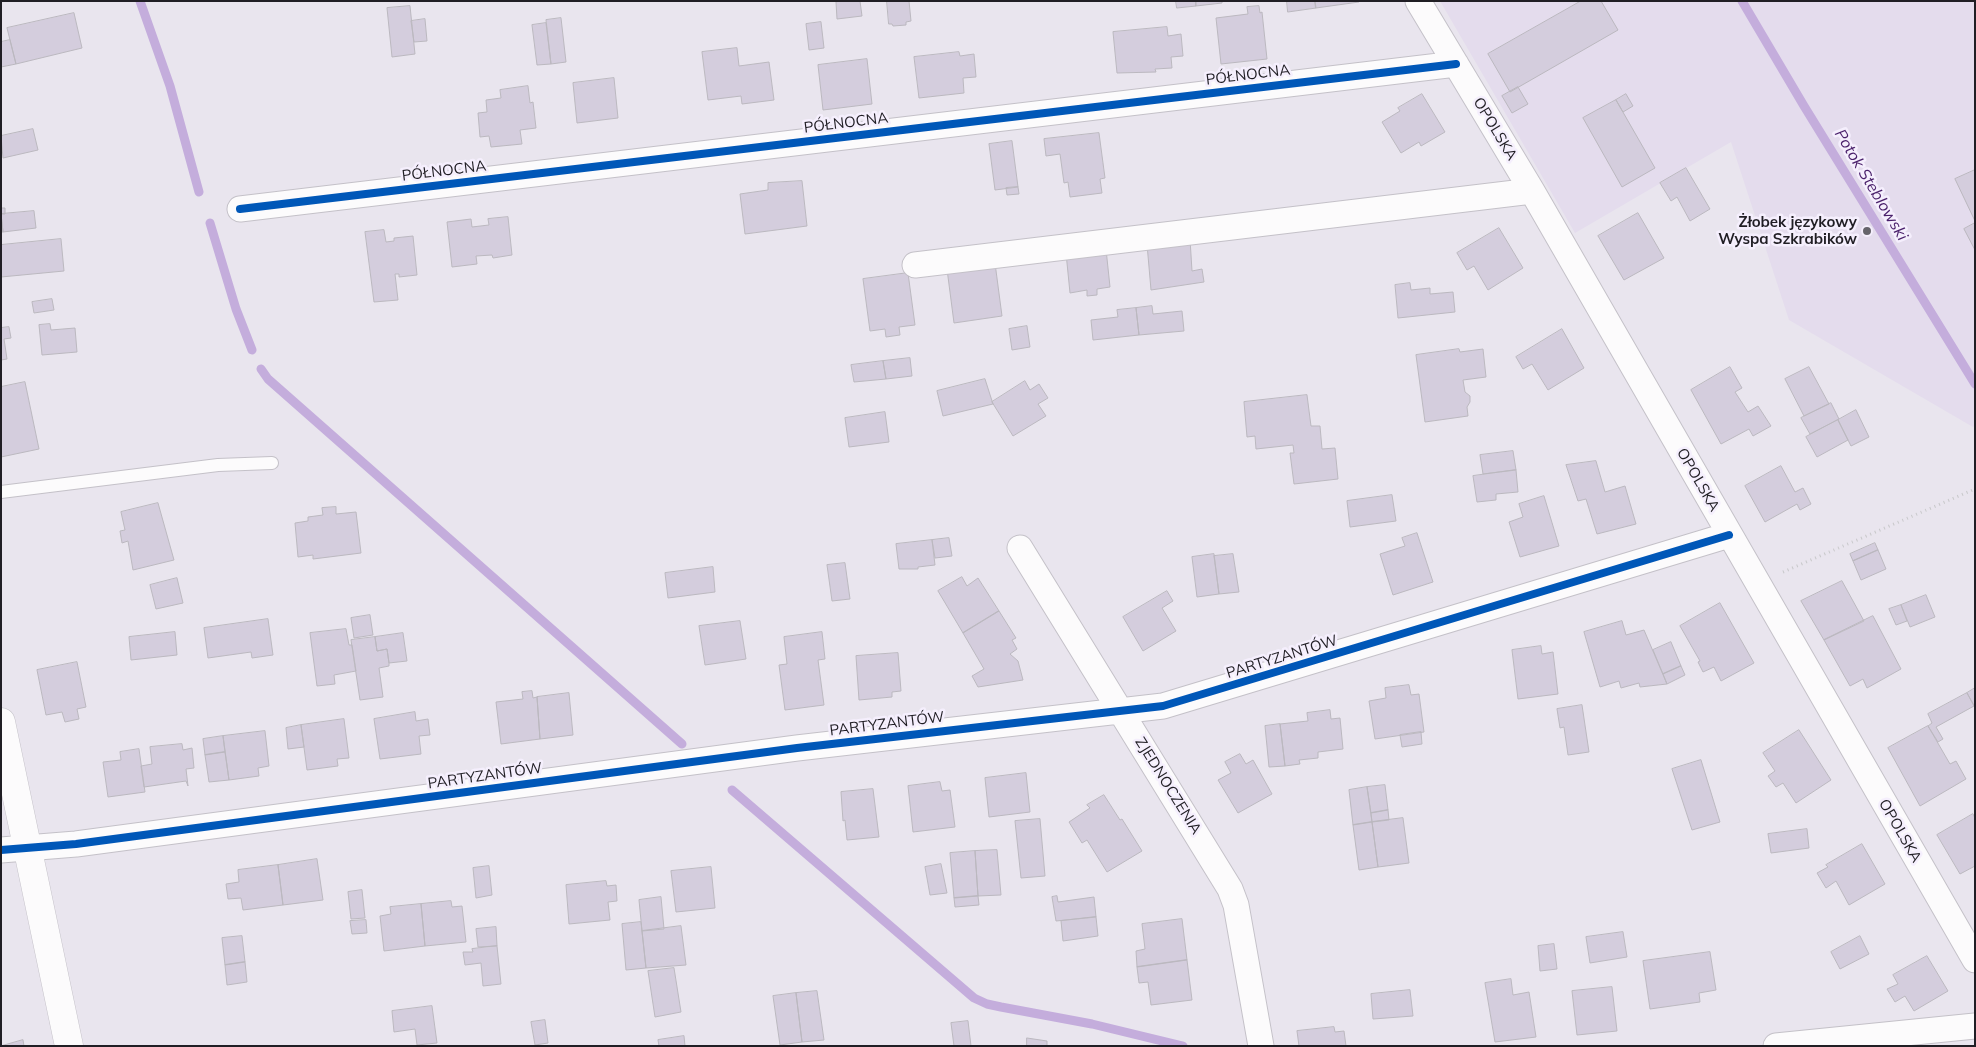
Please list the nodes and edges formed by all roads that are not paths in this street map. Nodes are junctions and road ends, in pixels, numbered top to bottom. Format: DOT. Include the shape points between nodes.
graph roads {
  1 [pos="1418,1"];
  2 [pos="1456,64"];
  3 [pos="1532,191"];
  4 [pos="240,209"];
  5 [pos="915,265"];
  6 [pos="272,463"];
  7 [pos="1,492"];
  8 [pos="1730,535"];
  9 [pos="1020,548"];
  10 [pos="1122,712"];
  11 [pos="1,722"];
  12 [pos="14,849"];
  13 [pos="1975,960"];
  14 [pos="1975,1026"];
  15 [pos="69,1046"];
  16 [pos="1261,1046"];
  17 [pos="1776,1046"];
  1 -- 2 [label="street, OPOLSKA"];
  2 -- 3 [label="street, OPOLSKA"];
  2 -- 4 [label="street, PÓŁNOCNA"];
  3 -- 5 [label="street"];
  3 -- 8 [label="street, OPOLSKA"];
  6 -- 7 [label="lane" via="218,465"];
  8 -- 10 [label="street, PARTYZANTÓW" via="1186,700"];
  8 -- 13 [label="street, OPOLSKA"];
  9 -- 10 [label="street, ZJEDNOCZENIA"];
  10 -- 12 [label="street, PARTYZANTÓW" via="807,747 86,843"];
  10 -- 16 [label="street, ZJEDNOCZENIA" via="1230,889 1236,905"];
  11 -- 12 [label="street"];
  12 -- 15 [label="street"];
  14 -- 17 [label="street"];
}
